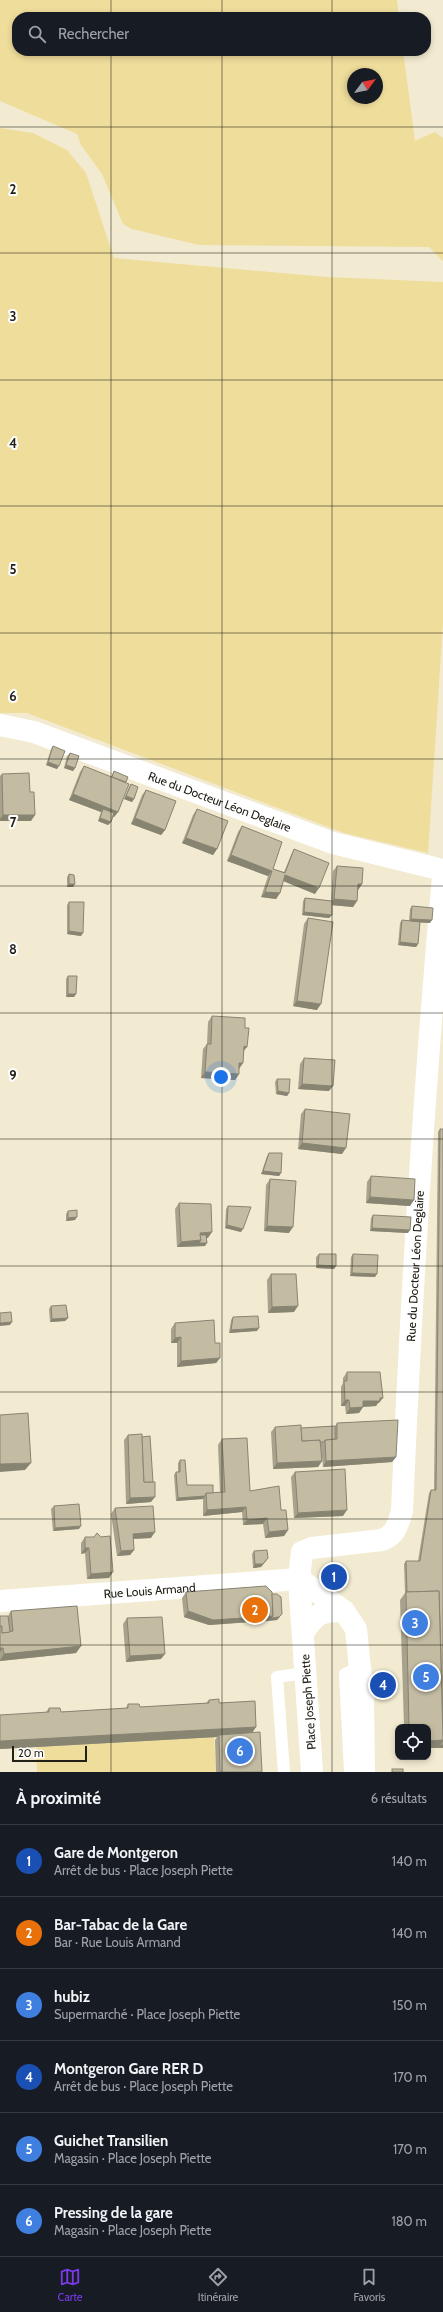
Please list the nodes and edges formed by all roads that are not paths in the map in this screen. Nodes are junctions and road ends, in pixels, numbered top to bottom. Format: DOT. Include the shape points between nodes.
graph roads {
  1 [pos="0,725"];
  2 [pos="443,870"];
  3 [pos="443,877"];
  4 [pos="299,1579"];
  5 [pos="0,1601"];
  6 [pos="344,1611"];
  7 [pos="303,1633"];
  8 [pos="360,1666"];
  9 [pos="306,1673"];
  10 [pos="284,1772"];
  11 [pos="312,1772"];
  12 [pos="350,1772"];
  13 [pos="364,1772"];
  1 -- 2 [label="street, Rue du Docteur Léon Deglaire" via="34,732 333,843"];
  3 -- 4 [label="street, Rue du Docteur Léon Deglaire" via="412,1287 402,1511 396,1530 389,1538 312,1548 302,1552"];
  4 -- 5 [label="street, Rue Louis Armand"];
  4 -- 6 [label="street"];
  4 -- 7 [label="street, Place Joseph Piette"];
  6 -- 7 [label="street" via="326,1611 312,1618"];
  6 -- 8 [label="street" via="356,1629"];
  7 -- 9 [label="street, Place Joseph Piette"];
  8 -- 12 [label="lane" via="345,1674"];
  8 -- 13 [label="street"];
  9 -- 10 [label="lane" via="277,1677"];
  9 -- 11 [label="street, Place Joseph Piette"];
}
